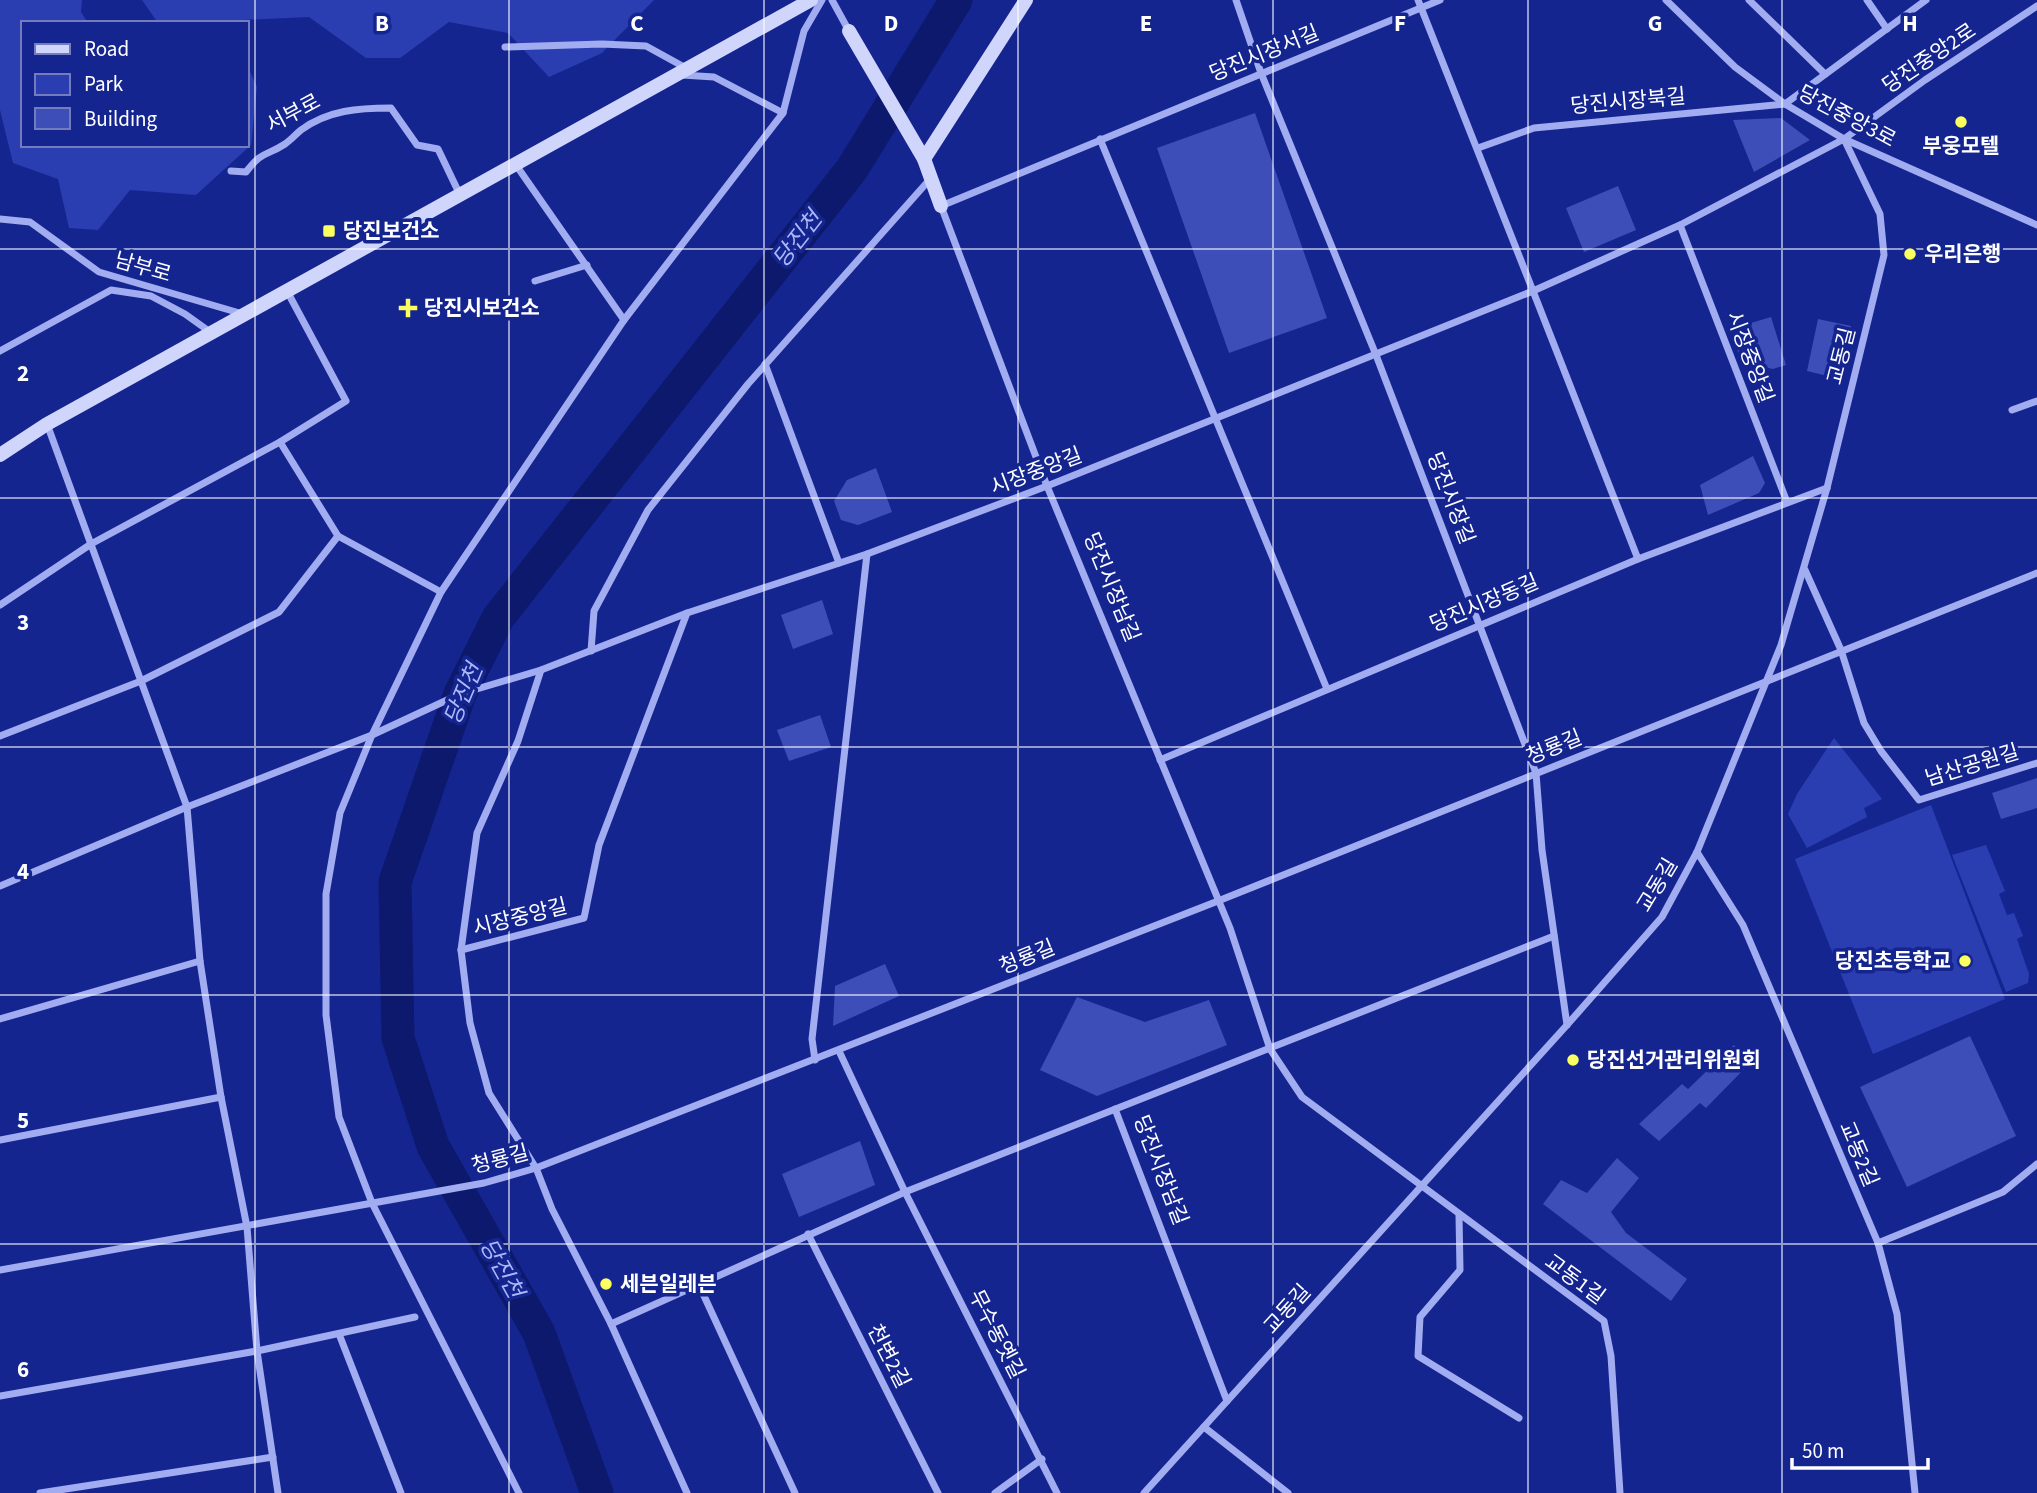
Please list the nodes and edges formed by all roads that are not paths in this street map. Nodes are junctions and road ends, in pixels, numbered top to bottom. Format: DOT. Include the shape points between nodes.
graph roads {
  1 [pos="811,0"];
  2 [pos="822,0"];
  3 [pos="832,0"];
  4 [pos="1026,0"];
  5 [pos="1236,0"];
  6 [pos="1440,0"];
  7 [pos="1666,0"];
  8 [pos="1749,0"];
  9 [pos="1867,0"];
  10 [pos="1926,0"];
  11 [pos="1420,4"];
  12 [pos="2036,6"];
  13 [pos="1887,29"];
  14 [pos="849,31"];
  15 [pos="505,47"];
  16 [pos="680,71"];
  17 [pos="1261,73"];
  18 [pos="1825,74"];
  19 [pos="1786,104"];
  20 [pos="783,113"];
  21 [pos="1100,139"];
  22 [pos="1844,139"];
  23 [pos="1478,148"];
  24 [pos="924,159"];
  25 [pos="516,166"];
  26 [pos="231,172"];
  27 [pos="931,178"];
  28 [pos="460,195"];
  29 [pos="941,206"];
  30 [pos="0,219"];
  31 [pos="1680,225"];
  32 [pos="2037,225"];
  33 [pos="587,265"];
  34 [pos="535,281"];
  35 [pos="287,291"];
  36 [pos="1533,291"];
  37 [pos="247,315"];
  38 [pos="624,320"];
  39 [pos="213,334"];
  40 [pos="0,351"];
  41 [pos="1376,355"];
  42 [pos="765,364"];
  43 [pos="2037,401"];
  44 [pos="2012,410"];
  45 [pos="1216,418"];
  46 [pos="47,425"];
  47 [pos="280,442"];
  48 [pos="0,455"];
  49 [pos="1047,486"];
  50 [pos="1827,488"];
  51 [pos="1787,502"];
  52 [pos="338,536"];
  53 [pos="91,544"];
  54 [pos="867,554"];
  55 [pos="1638,558"];
  56 [pos="839,563"];
  57 [pos="1805,570"];
  58 [pos="2037,572"];
  59 [pos="441,592"];
  60 [pos="0,605"];
  61 [pos="687,613"];
  62 [pos="1481,622"];
  63 [pos="1841,650"];
  64 [pos="591,651"];
  65 [pos="541,670"];
  66 [pos="141,681"];
  67 [pos="1766,683"];
  68 [pos="1326,689"];
  69 [pos="372,735"];
  70 [pos="0,736"];
  71 [pos="1160,760"];
  72 [pos="2037,763"];
  73 [pos="1536,773"];
  74 [pos="187,807"];
  75 [pos="1697,852"];
  76 [pos="0,886"];
  77 [pos="1217,901"];
  78 [pos="1554,936"];
  79 [pos="461,950"];
  80 [pos="200,961"];
  81 [pos="0,1019"];
  82 [pos="1567,1025"];
  83 [pos="1270,1049"];
  84 [pos="839,1051"];
  85 [pos="815,1060"];
  86 [pos="221,1097"];
  87 [pos="1115,1109"];
  88 [pos="0,1140"];
  89 [pos="2037,1164"];
  90 [pos="536,1168"];
  91 [pos="1423,1184"];
  92 [pos="905,1192"];
  93 [pos="372,1203"];
  94 [pos="1459,1216"];
  95 [pos="247,1227"];
  96 [pos="808,1234"];
  97 [pos="1878,1243"];
  98 [pos="0,1270"];
  99 [pos="699,1285"];
  100 [pos="415,1317"];
  101 [pos="611,1324"];
  102 [pos="339,1334"];
  103 [pos="257,1351"];
  104 [pos="0,1396"];
  105 [pos="1227,1401"];
  106 [pos="1520,1418"];
  107 [pos="1204,1427"];
  108 [pos="273,1457"];
  109 [pos="1042,1459"];
  110 [pos="40,1493"];
  111 [pos="278,1493"];
  112 [pos="401,1493"];
  113 [pos="519,1493"];
  114 [pos="687,1493"];
  115 [pos="795,1493"];
  116 [pos="938,1493"];
  117 [pos="995,1493"];
  118 [pos="1057,1493"];
  119 [pos="1144,1493"];
  120 [pos="1288,1493"];
  121 [pos="1620,1493"];
  122 [pos="1914,1493"];
  1 -- 16 [label="main road"];
  2 -- 20 [label="street" via="804,30"];
  3 -- 14 [label="street"];
  4 -- 24 [label="main road"];
  5 -- 17 [label="street, 당진시장길"];
  6 -- 11 [label="street, 당진시장서길"];
  7 -- 19 [label="street, 당진중앙3로" via="1735,66"];
  8 -- 18 [label="street, 당진중앙3로"];
  9 -- 13 [label="street"];
  10 -- 13 [label="street"];
  11 -- 17 [label="street, 당진시장서길"];
  11 -- 23 [label="street"];
  12 -- 22 [label="street, 당진중앙2로"];
  13 -- 18 [label="street"];
  14 -- 24 [label="main road, 당진시장남길"];
  15 -- 16 [label="street" via="646,46"];
  16 -- 20 [label="street" via="714,77"];
  16 -- 25 [label="main road"];
  17 -- 21 [label="street, 당진시장서길"];
  17 -- 41 [label="street, 당진시장길"];
  18 -- 19 [label="street"];
  19 -- 22 [label="street, 당진중앙3로"];
  19 -- 23 [label="street, 당진시장북길" via="1534,128"];
  20 -- 38 [label="street"];
  21 -- 29 [label="street, 당진시장서길"];
  21 -- 45 [label="street"];
  22 -- 31 [label="street"];
  22 -- 32 [label="street, 당진중앙3로"];
  22 -- 50 [label="street, 교동길" via="1880,214 1884,255"];
  23 -- 36 [label="street"];
  24 -- 27 [label="main road, 당진시장남길"];
  25 -- 28 [label="main road"];
  25 -- 33 [label="street"];
  26 -- 28 [label="street, 서부로" via="246,172 265,151 284,145 328,115 391,107 417,145 438,149"];
  27 -- 29 [label="main road, 당진시장남길"];
  27 -- 42 [label="street"];
  28 -- 35 [label="main road"];
  29 -- 49 [label="street, 당진시장남길"];
  30 -- 37 [label="street, 남부로" via="30,222 99,272"];
  31 -- 36 [label="street"];
  31 -- 51 [label="street, 시장중앙길"];
  33 -- 34 [label="street"];
  33 -- 38 [label="street"];
  35 -- 37 [label="main road"];
  35 -- 47 [label="street" via="346,401"];
  36 -- 41 [label="street"];
  36 -- 55 [label="street"];
  37 -- 39 [label="main road"];
  38 -- 59 [label="street"];
  39 -- 40 [label="street" via="151,296 111,290"];
  39 -- 46 [label="main road"];
  41 -- 45 [label="street, 시장중앙길"];
  41 -- 62 [label="street, 당진시장길"];
  42 -- 56 [label="street"];
  42 -- 64 [label="street" via="648,510 594,611"];
  43 -- 44 [label="street"];
  45 -- 49 [label="street, 시장중앙길"];
  45 -- 68 [label="street"];
  46 -- 48 [label="main road"];
  46 -- 53 [label="street"];
  47 -- 52 [label="street"];
  47 -- 53 [label="street"];
  49 -- 54 [label="street, 시장중앙길"];
  49 -- 71 [label="street, 당진시장남길"];
  50 -- 51 [label="street, 당진시장동길"];
  50 -- 57 [label="street, 교동길"];
  51 -- 55 [label="street, 당진시장동길"];
  52 -- 59 [label="street"];
  52 -- 66 [label="street" via="279,612"];
  53 -- 60 [label="street"];
  53 -- 66 [label="street"];
  54 -- 56 [label="street, 시장중앙길"];
  54 -- 85 [label="street" via="812,1040"];
  55 -- 62 [label="street, 당진시장동길"];
  56 -- 61 [label="street, 시장중앙길"];
  57 -- 63 [label="street"];
  57 -- 67 [label="street, 교동길"];
  58 -- 63 [label="street, 청룡길"];
  59 -- 69 [label="street"];
  61 -- 64 [label="street, 시장중앙길"];
  61 -- 79 [label="street, 시장중앙길" via="599,845 584,918"];
  62 -- 68 [label="street, 당진시장동길"];
  62 -- 73 [label="street, 당진시장길"];
  63 -- 67 [label="street, 청룡길"];
  63 -- 72 [label="street, 남산공원길" via="1864,723 1919,800"];
  64 -- 65 [label="street, 시장중앙길"];
  65 -- 69 [label="street, 시장중앙길" via="460,694"];
  65 -- 79 [label="street" via="518,741 477,833"];
  66 -- 70 [label="street"];
  66 -- 74 [label="street"];
  67 -- 73 [label="street, 청룡길"];
  67 -- 75 [label="street, 교동길"];
  68 -- 71 [label="street, 당진시장동길"];
  69 -- 74 [label="street, 시장중앙길"];
  69 -- 93 [label="street" via="340,813 326,894 326,1015 339,1116"];
  71 -- 77 [label="street, 당진시장남길"];
  73 -- 77 [label="street, 청룡길"];
  73 -- 78 [label="street, 당진시장길"];
  74 -- 76 [label="street, 시장중앙길"];
  74 -- 80 [label="street"];
  75 -- 82 [label="street, 교동길" via="1662,917"];
  75 -- 97 [label="street, 교동2길" via="1743,925"];
  77 -- 83 [label="street, 당진시장남길"];
  77 -- 84 [label="street, 청룡길"];
  78 -- 82 [label="street, 당진시장길"];
  78 -- 83 [label="street, 당진시장남길"];
  79 -- 90 [label="street, 시장중앙길" via="470,1023 489,1093"];
  80 -- 81 [label="street"];
  80 -- 86 [label="street"];
  82 -- 91 [label="street, 교동길"];
  83 -- 87 [label="street, 당진시장남길"];
  83 -- 91 [label="street, 당진시장남길" via="1302,1097"];
  84 -- 85 [label="street, 청룡길"];
  84 -- 92 [label="street, 무수동옛길"];
  85 -- 90 [label="street, 청룡길"];
  86 -- 88 [label="street"];
  86 -- 95 [label="street"];
  87 -- 92 [label="street"];
  87 -- 105 [label="street, 당진시장남길"];
  89 -- 97 [label="street" via="2003,1192"];
  90 -- 93 [label="street, 청룡길" via="484,1183"];
  90 -- 101 [label="street"];
  91 -- 94 [label="street, 교동1길"];
  91 -- 105 [label="street, 교동길"];
  92 -- 96 [label="street"];
  92 -- 109 [label="street, 무수동옛길"];
  93 -- 95 [label="street, 청룡길"];
  93 -- 113 [label="street"];
  94 -- 106 [label="street" via="1460,1270 1420,1317 1418,1356"];
  94 -- 121 [label="street, 교동1길" via="1604,1321 1611,1356"];
  95 -- 98 [label="street, 청룡길"];
  95 -- 103 [label="street"];
  96 -- 99 [label="street"];
  96 -- 116 [label="street, 천변2길"];
  97 -- 122 [label="street, 교동2길" via="1897,1314"];
  99 -- 101 [label="street"];
  99 -- 115 [label="street"];
  100 -- 102 [label="street"];
  101 -- 114 [label="street"];
  102 -- 103 [label="street"];
  102 -- 112 [label="street"];
  103 -- 104 [label="street"];
  103 -- 108 [label="street"];
  105 -- 107 [label="street, 교동길"];
  107 -- 119 [label="street, 교동길"];
  107 -- 120 [label="street"];
  108 -- 110 [label="street"];
  108 -- 111 [label="street"];
  109 -- 117 [label="street"];
  109 -- 118 [label="street, 무수동옛길"];
}
